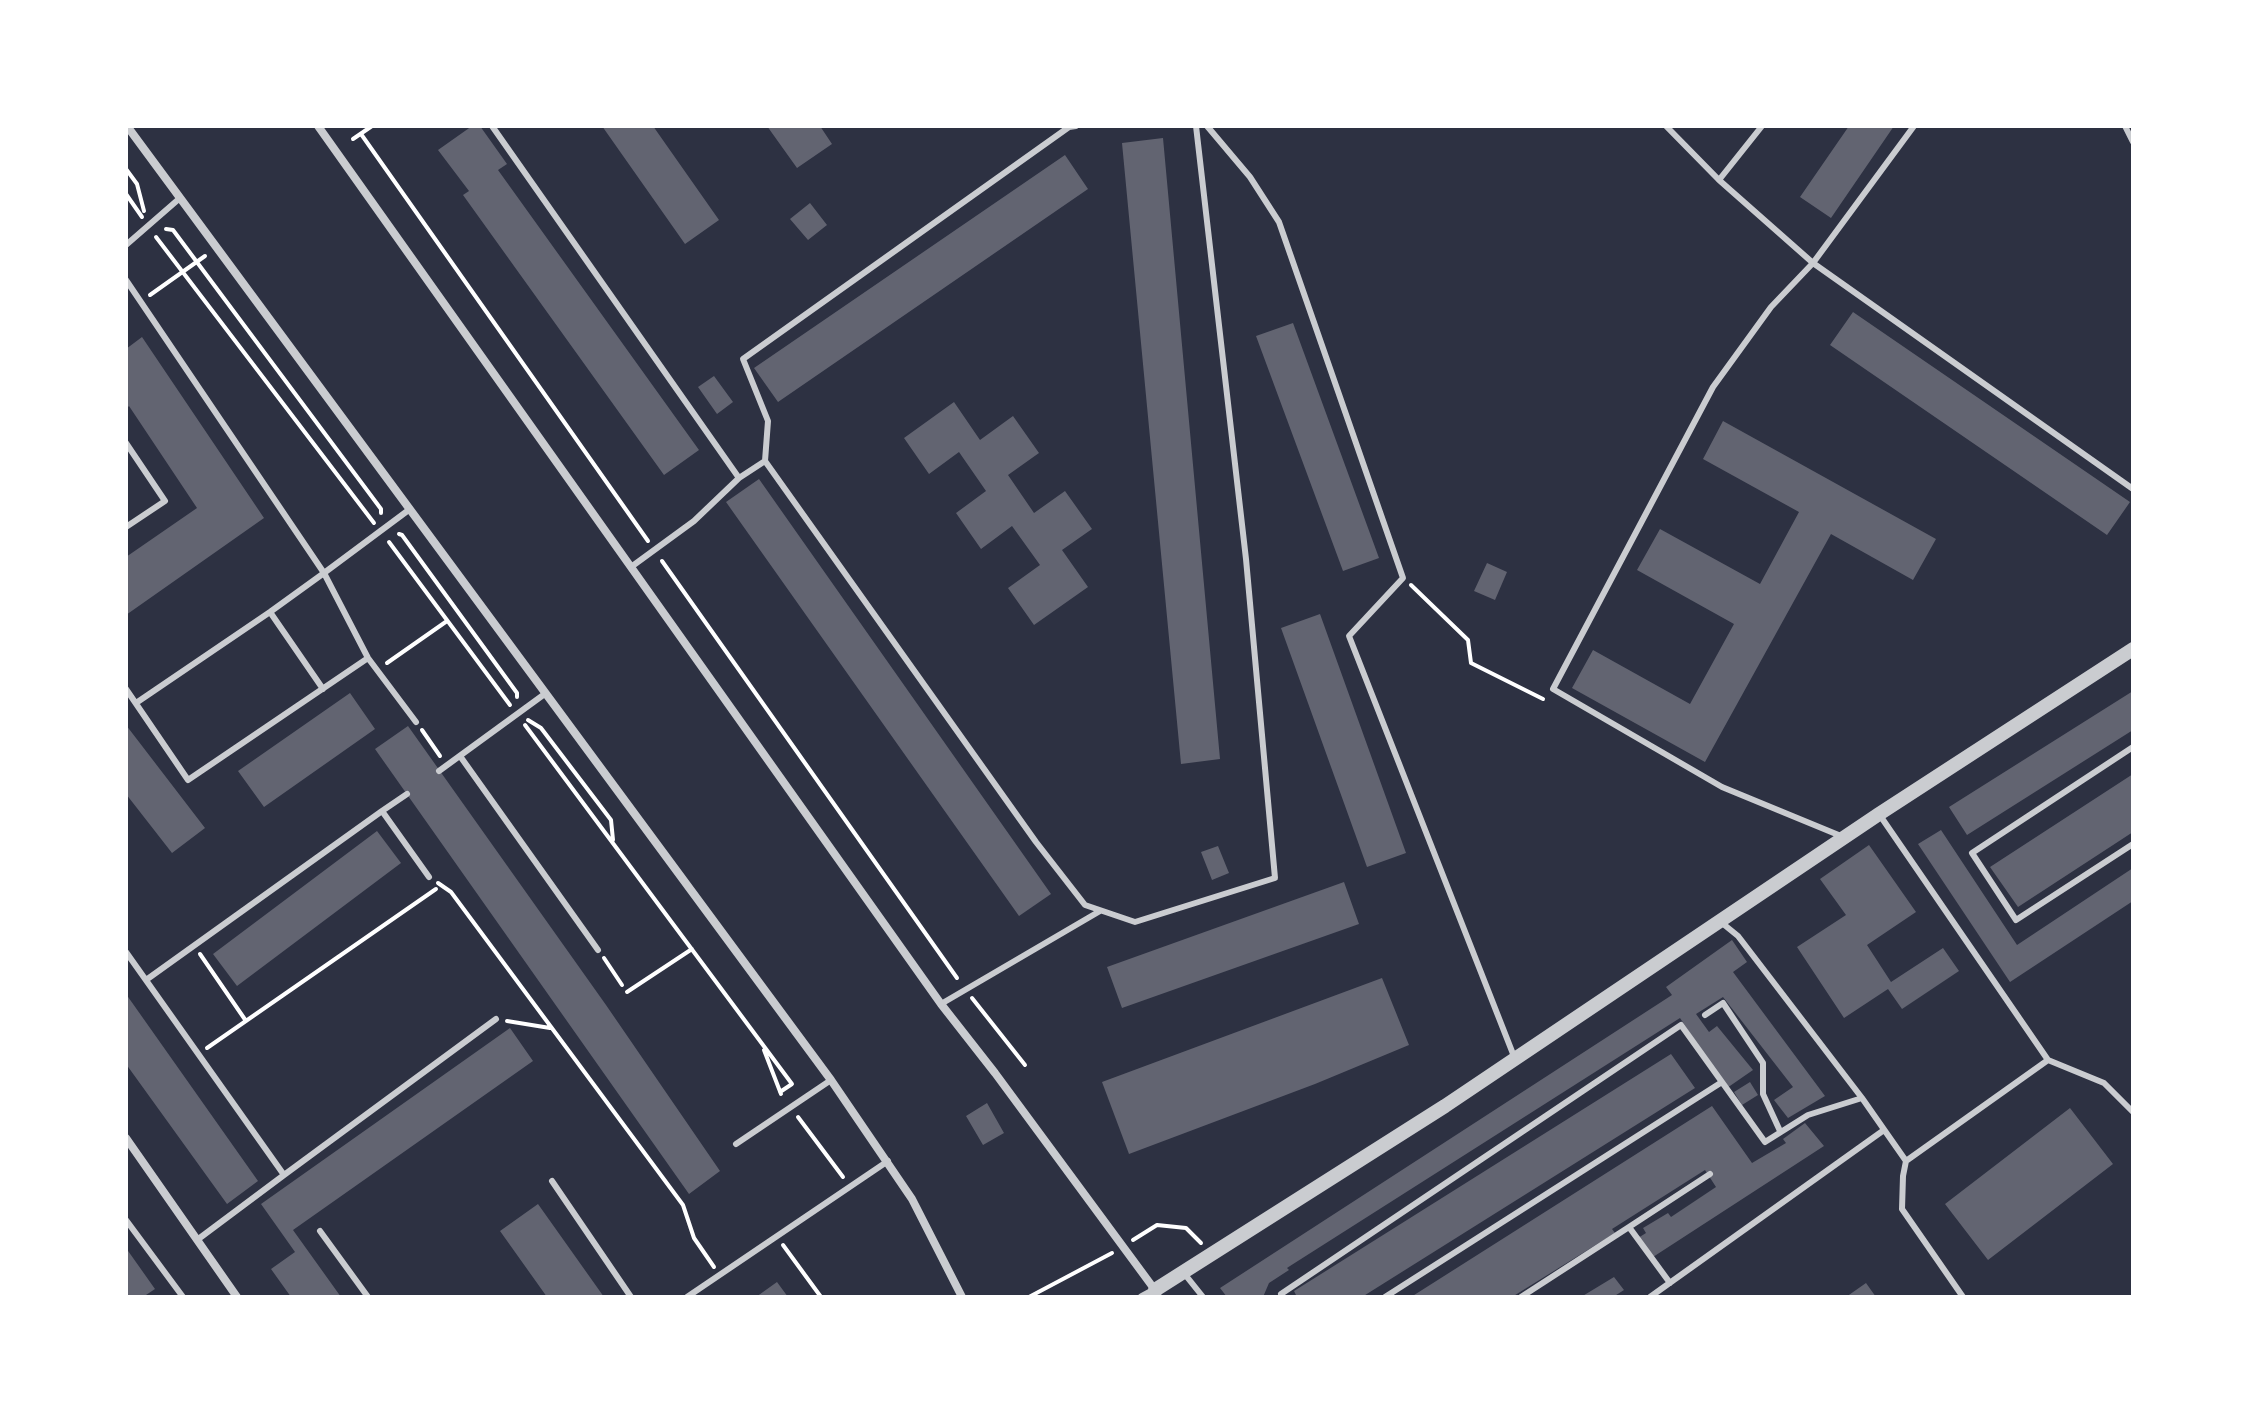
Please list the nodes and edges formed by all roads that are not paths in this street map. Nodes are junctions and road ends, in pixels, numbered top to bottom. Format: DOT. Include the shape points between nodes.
graph roads {
  1 [pos="127,126"];
  2 [pos="318,126"];
  3 [pos="492,126"];
  4 [pos="1069,126"];
  5 [pos="1076,126"];
  6 [pos="1196,126"];
  7 [pos="1207,126"];
  8 [pos="1666,126"];
  9 [pos="1762,126"];
  10 [pos="1914,126"];
  11 [pos="2125,126"];
  12 [pos="2133,142"];
  13 [pos="1719,180"];
  14 [pos="180,198"];
  15 [pos="126,245"];
  16 [pos="1813,263"];
  17 [pos="126,280"];
  18 [pos="126,443"];
  19 [pos="765,461"];
  20 [pos="739,478"];
  21 [pos="2133,489"];
  22 [pos="410,509"];
  23 [pos="126,527"];
  24 [pos="631,567"];
  25 [pos="324,573"];
  26 [pos="270,612"];
  27 [pos="2133,649"];
  28 [pos="368,658"];
  29 [pos="126,689"];
  30 [pos="323,689"];
  31 [pos="546,693"];
  32 [pos="136,703"];
  33 [pos="416,722"];
  34 [pos="2133,747"];
  35 [pos="460,756"];
  36 [pos="439,771"];
  37 [pos="407,794"];
  38 [pos="382,811"];
  39 [pos="1879,814"];
  40 [pos="1844,837"];
  41 [pos="2133,844"];
  42 [pos="429,877"];
  43 [pos="1101,910"];
  44 [pos="1719,921"];
  45 [pos="598,950"];
  46 [pos="126,952"];
  47 [pos="146,980"];
  48 [pos="941,1004"];
  49 [pos="1705,1015"];
  50 [pos="496,1019"];
  51 [pos="1515,1059"];
  52 [pos="2048,1060"];
  53 [pos="831,1080"];
  54 [pos="1722,1082"];
  55 [pos="1862,1098"];
  56 [pos="2133,1112"];
  57 [pos="1884,1130"];
  58 [pos="1780,1131"];
  59 [pos="126,1138"];
  60 [pos="736,1144"];
  61 [pos="888,1161"];
  62 [pos="1906,1161"];
  63 [pos="1710,1174"];
  64 [pos="284,1175"];
  65 [pos="552,1181"];
  66 [pos="126,1220"];
  67 [pos="1629,1227"];
  68 [pos="320,1231"];
  69 [pos="197,1240"];
  70 [pos="1183,1272"];
  71 [pos="1670,1283"];
  72 [pos="1150,1295"];
  73 [pos="183,1297"];
  74 [pos="237,1297"];
  75 [pos="368,1297"];
  76 [pos="631,1297"];
  77 [pos="687,1297"];
  78 [pos="962,1297"];
  79 [pos="1203,1297"];
  80 [pos="1283,1297"];
  81 [pos="1385,1297"];
  82 [pos="1521,1297"];
  83 [pos="1650,1297"];
  84 [pos="1963,1297"];
  1 -- 14 [label="street"];
  2 -- 24 [label="street"];
  3 -- 20 [label="lane"];
  4 -- 5 [label="lane"];
  4 -- 19 [label="lane" via="743,359 768,421"];
  6 -- 43 [label="lane" via="1246,559 1275,878 1135,922"];
  7 -- 51 [label="lane" via="1279,222 1403,578 1349,636"];
  8 -- 13 [label="lane"];
  9 -- 13 [label="lane"];
  10 -- 16 [label="lane"];
  11 -- 12 [label="lane"];
  13 -- 16 [label="lane"];
  14 -- 15 [label="lane"];
  14 -- 22 [label="street"];
  16 -- 21 [label="lane"];
  16 -- 40 [label="lane" via="1771,307 1713,387 1553,689 1722,787"];
  17 -- 25 [label="lane"];
  18 -- 23 [label="lane" via="165,501"];
  19 -- 20 [label="lane"];
  19 -- 43 [label="lane" via="1036,842 1085,905"];
  20 -- 24 [label="lane" via="694,521"];
  22 -- 25 [label="lane"];
  22 -- 31 [label="street"];
  24 -- 48 [label="street"];
  25 -- 26 [label="lane"];
  25 -- 28 [label="lane"];
  26 -- 30 [label="lane"];
  26 -- 32 [label="lane"];
  27 -- 39 [label="street"];
  28 -- 30 [label="lane"];
  28 -- 33 [label="lane"];
  29 -- 32 [label="lane"];
  30 -- 32 [label="lane" via="188,780"];
  31 -- 35 [label="lane"];
  31 -- 53 [label="street"];
  34 -- 41 [label="lane" via="1972,853 2016,920"];
  35 -- 36 [label="lane"];
  35 -- 45 [label="lane"];
  37 -- 38 [label="lane"];
  38 -- 42 [label="lane"];
  38 -- 47 [label="lane"];
  39 -- 40 [label="street"];
  39 -- 52 [label="lane"];
  40 -- 44 [label="street"];
  43 -- 48 [label="lane"];
  44 -- 51 [label="street"];
  44 -- 55 [label="lane" via="1738,936"];
  46 -- 47 [label="lane"];
  47 -- 64 [label="lane"];
  48 -- 72 [label="street"];
  49 -- 58 [label="lane" via="1723,1003 1763,1063 1763,1094"];
  50 -- 64 [label="lane"];
  51 -- 70 [label="street"];
  52 -- 56 [label="lane" via="2104,1083"];
  52 -- 62 [label="lane"];
  53 -- 60 [label="lane"];
  53 -- 61 [label="street"];
  54 -- 58 [label="lane" via="1765,1142"];
  54 -- 80 [label="lane" via="1681,1025"];
  54 -- 81 [label="lane"];
  55 -- 57 [label="lane"];
  55 -- 58 [label="lane" via="1808,1115"];
  57 -- 62 [label="lane"];
  57 -- 71 [label="lane"];
  59 -- 69 [label="street"];
  61 -- 77 [label="lane"];
  61 -- 78 [label="street"];
  62 -- 84 [label="lane" via="1902,1209"];
  63 -- 67 [label="lane"];
  64 -- 69 [label="lane"];
  65 -- 76 [label="lane"];
  66 -- 73 [label="lane"];
  67 -- 71 [label="lane"];
  67 -- 82 [label="lane"];
  68 -- 75 [label="lane"];
  69 -- 74 [label="street"];
  70 -- 72 [label="street"];
  70 -- 79 [label="lane"];
  71 -- 83 [label="lane"];
}
